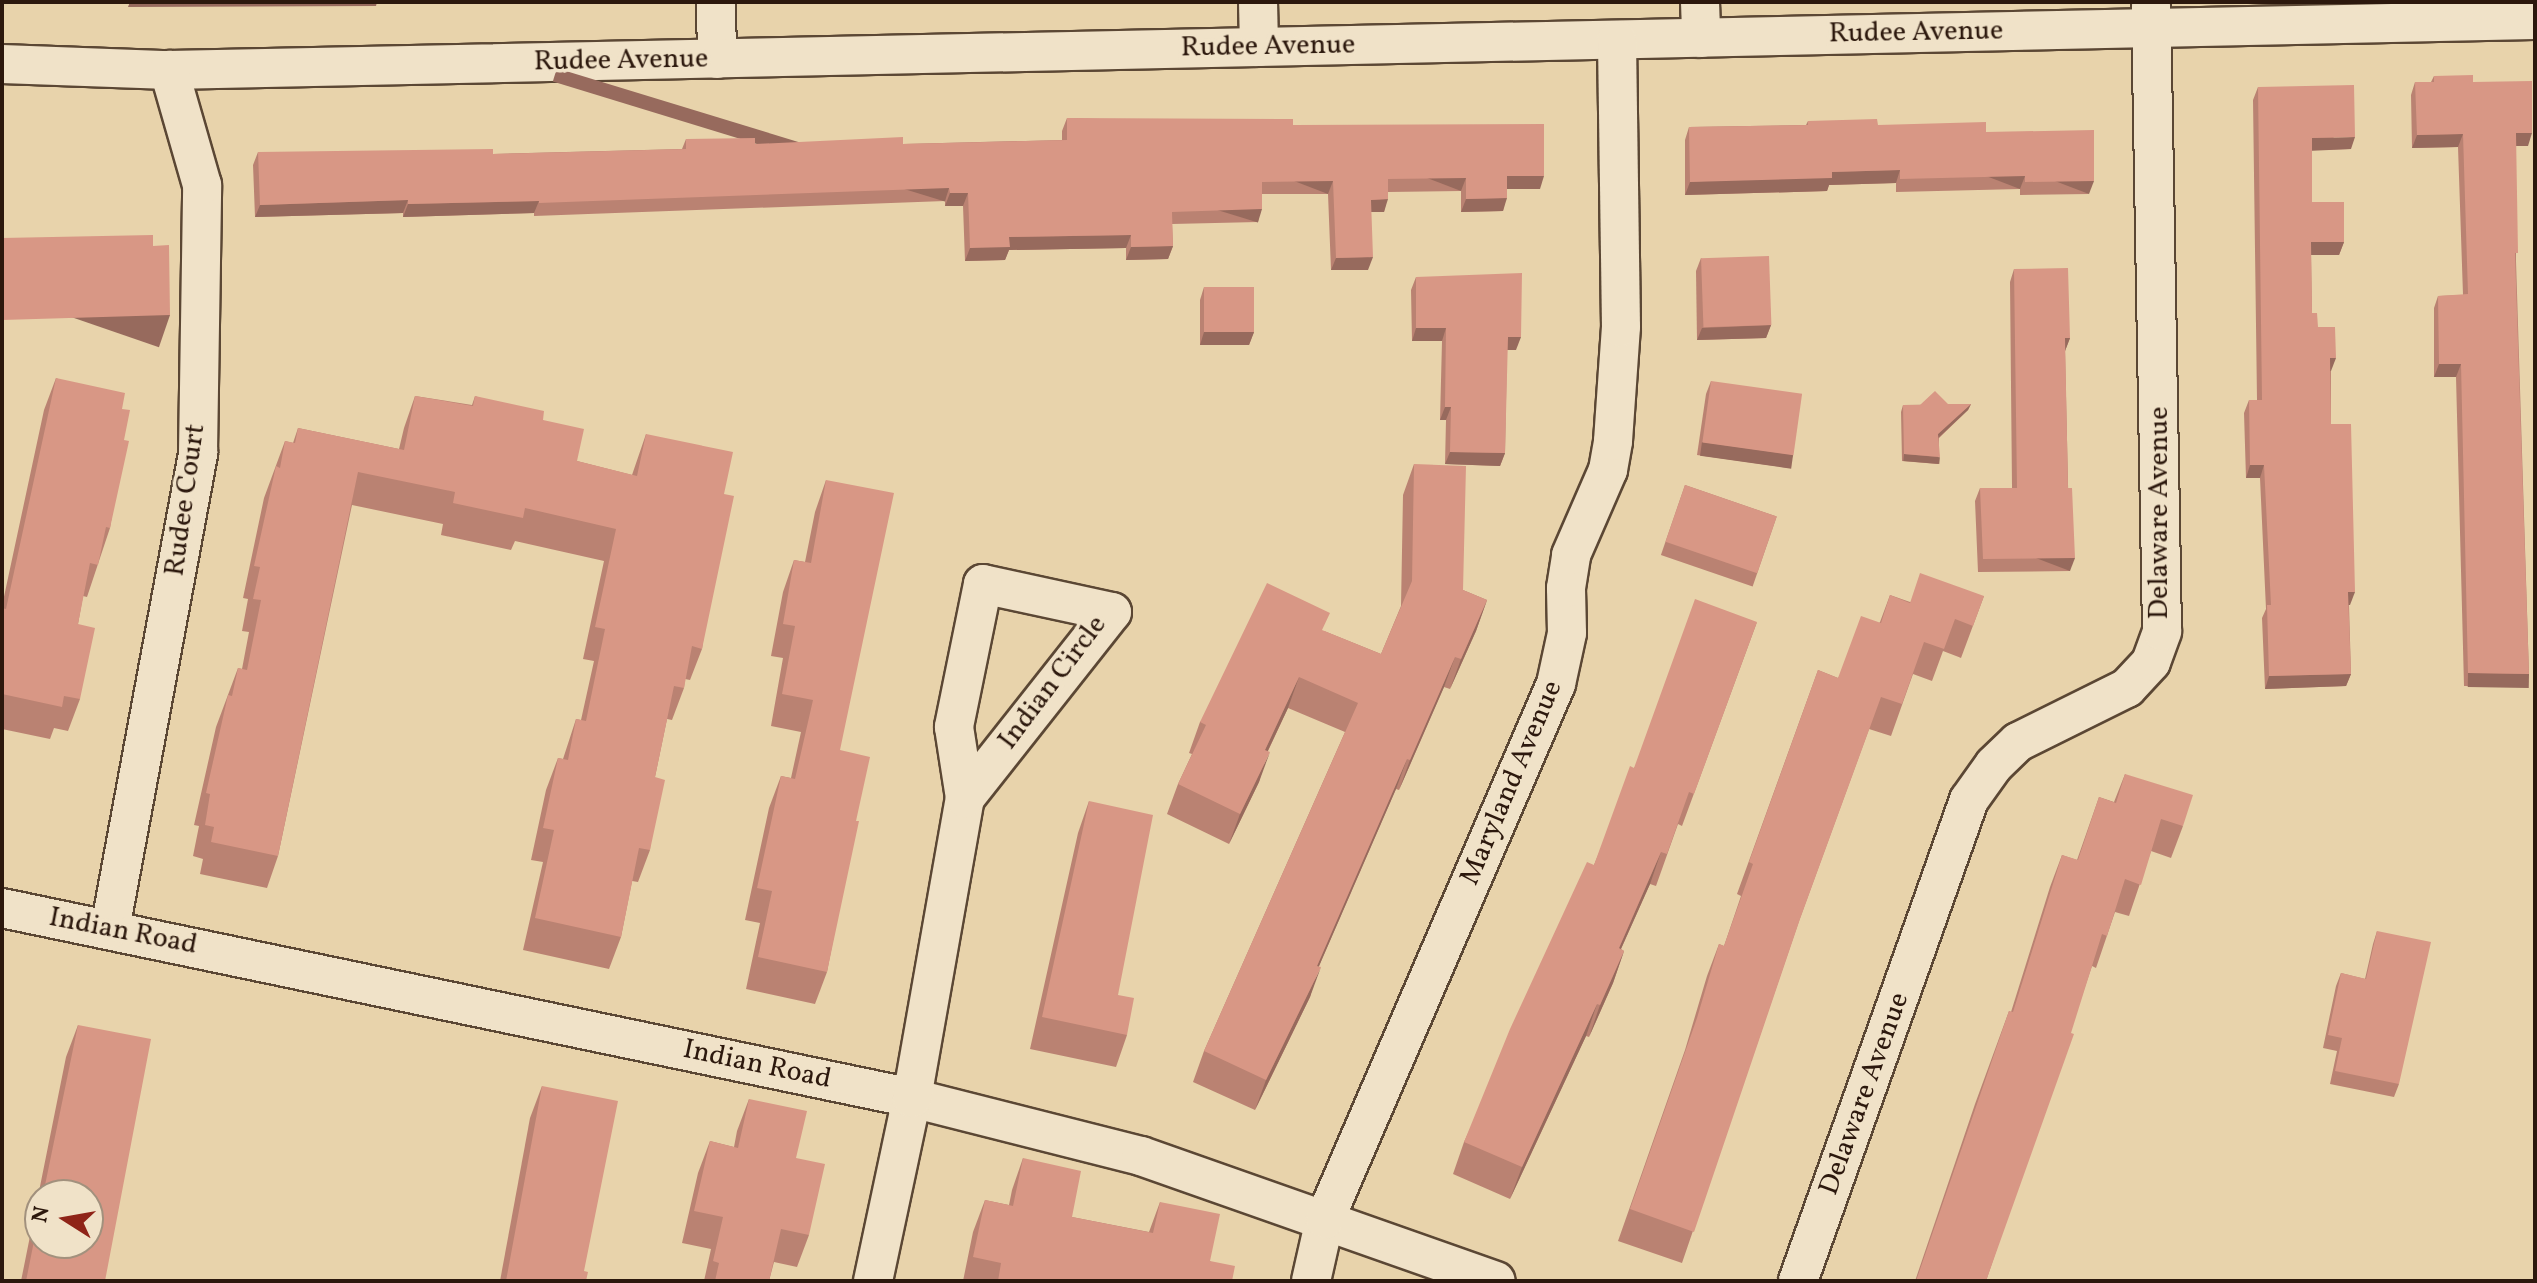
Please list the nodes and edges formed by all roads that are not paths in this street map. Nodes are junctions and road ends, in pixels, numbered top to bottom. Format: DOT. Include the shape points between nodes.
graph roads {
  1 [pos="716,2"];
  2 [pos="1258,2"];
  3 [pos="2151,15"];
  4 [pos="1701,20"];
  5 [pos="2535,20"];
  6 [pos="1617,40"];
  7 [pos="1259,47"];
  8 [pos="717,59"];
  9 [pos="2,64"];
  10 [pos="169,70"];
  11 [pos="965,798"];
  12 [pos="2,908"];
  13 [pos="110,929"];
  14 [pos="912,1098"];
  15 [pos="1325,1219"];
  16 [pos="873,1281"];
  17 [pos="1311,1281"];
  18 [pos="1496,1281"];
  19 [pos="1798,1281"];
  1 -- 8 [label="street"];
  2 -- 7 [label="street"];
  3 -- 4 [label="street, Rudee Avenue"];
  3 -- 5 [label="street, Rudee Avenue"];
  3 -- 19 [label="street, Delaware Avenue" via="2162,631 2151,662 2127,688 2018,742 1969,800"];
  4 -- 6 [label="street, Rudee Avenue"];
  6 -- 7 [label="street, Rudee Avenue"];
  6 -- 15 [label="street, Maryland Avenue" via="1621,327 1613,441 1608,470 1571,555 1567,633 1556,684"];
  7 -- 8 [label="street, Rudee Avenue"];
  8 -- 10 [label="street, Rudee Avenue"];
  9 -- 10 [label="street, Rudee Avenue"];
  10 -- 13 [label="street, Rudee Court" via="202,185 198,452"];
  11 -- 11 [label="street, Indian Circle" via="1102,625 1112,612 983,584 954,727"];
  11 -- 14 [label="street, Indian Circle"];
  12 -- 13 [label="street, Indian Road"];
  13 -- 14 [label="street, Indian Road"];
  14 -- 15 [label="street, Indian Road" via="1141,1156"];
  14 -- 16 [label="street, Indian Circle"];
  15 -- 17 [label="street, Maryland Avenue"];
  15 -- 18 [label="street, Indian Road"];
}
